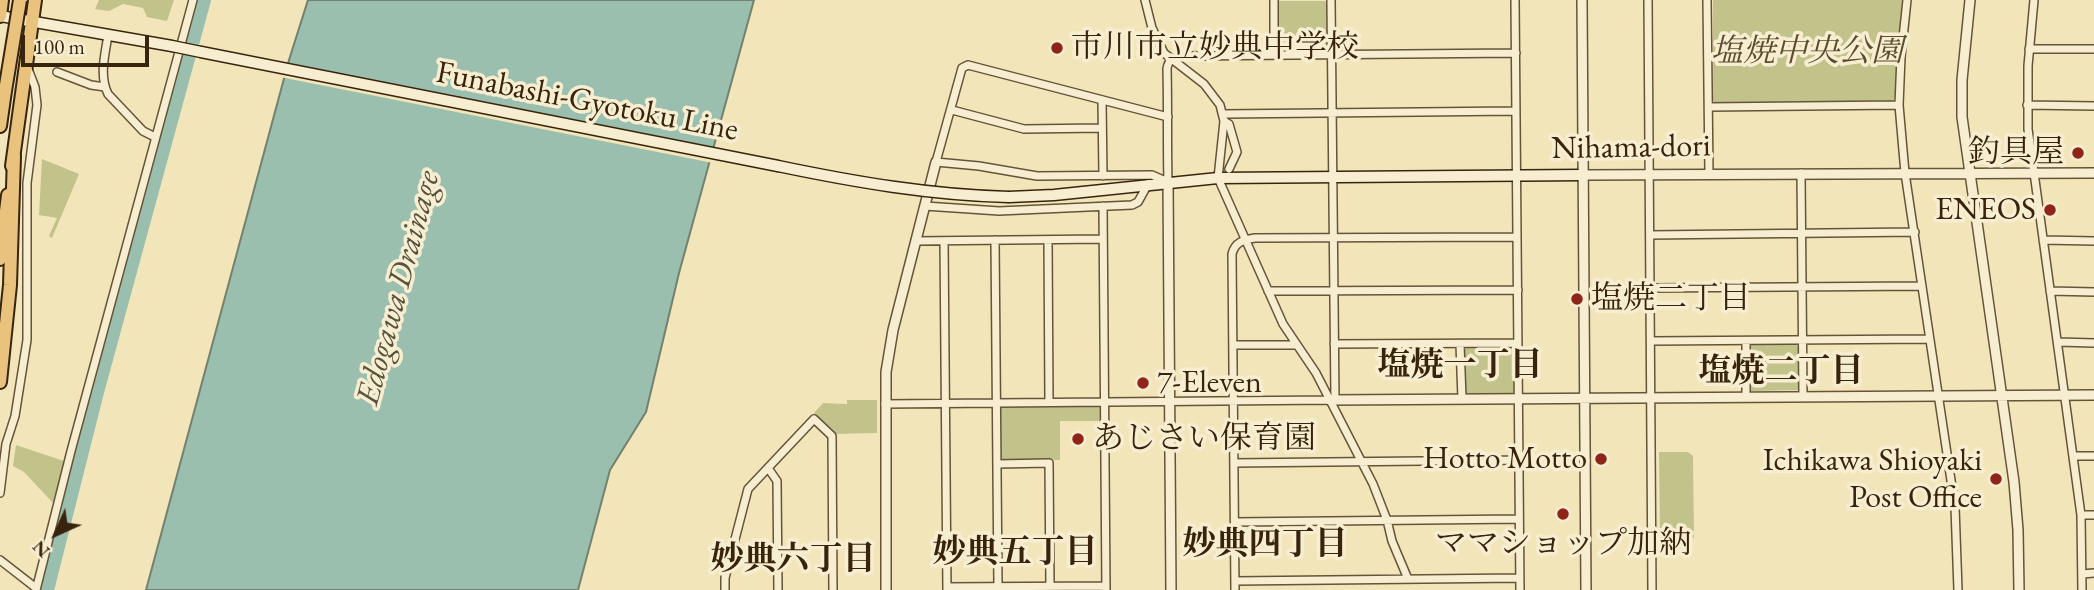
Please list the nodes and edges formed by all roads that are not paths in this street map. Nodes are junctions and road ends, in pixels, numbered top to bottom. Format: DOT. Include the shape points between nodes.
graph roads {
  1 [pos="2,0"];
  2 [pos="20,0"];
  3 [pos="35,0"];
  4 [pos="192,0"];
  5 [pos="1145,0"];
  6 [pos="1274,0"];
  7 [pos="1331,0"];
  8 [pos="1515,0"];
  9 [pos="1582,0"];
  10 [pos="1648,0"];
  11 [pos="1707,0"];
  12 [pos="1907,0"];
  13 [pos="1970,0"];
  14 [pos="2034,0"];
  15 [pos="0,16"];
  16 [pos="32,22"];
  17 [pos="108,35"];
  18 [pos="2029,49"];
  19 [pos="2094,49"];
  20 [pos="1516,53"];
  21 [pos="1331,54"];
  22 [pos="1274,55"];
  23 [pos="1171,60"];
  24 [pos="26,61"];
  25 [pos="57,72"];
  26 [pos="105,87"];
  27 [pos="1102,100"];
  28 [pos="1899,105"];
  29 [pos="2026,105"];
  30 [pos="2094,106"];
  31 [pos="1709,107"];
  32 [pos="952,110"];
  33 [pos="1516,111"];
  34 [pos="1332,113"];
  35 [pos="1168,117"];
  36 [pos="1224,117"];
  37 [pos="0,125"];
  38 [pos="1102,128"];
  39 [pos="155,137"];
  40 [pos="14,156"];
  41 [pos="936,162"];
  42 [pos="1229,169"];
  43 [pos="1969,172"];
  44 [pos="1801,173"];
  45 [pos="1905,173"];
  46 [pos="2033,173"];
  47 [pos="2094,173"];
  48 [pos="1709,174"];
  49 [pos="1583,175"];
  50 [pos="1650,175"];
  51 [pos="1103,176"];
  52 [pos="1517,176"];
  53 [pos="1332,177"];
  54 [pos="1218,178"];
  55 [pos="1168,182"];
  56 [pos="1148,184"];
  57 [pos="925,206"];
  58 [pos="1103,206"];
  59 [pos="1915,232"];
  60 [pos="1802,234"];
  61 [pos="1650,235"];
  62 [pos="1517,237"];
  63 [pos="1333,238"];
  64 [pos="1103,239"];
  65 [pos="1244,239"];
  66 [pos="995,240"];
  67 [pos="1048,240"];
  68 [pos="2043,240"];
  69 [pos="916,241"];
  70 [pos="944,241"];
  71 [pos="2094,241"];
  72 [pos="0,260"];
  73 [pos="1922,286"];
  74 [pos="1802,287"];
  75 [pos="1650,288"];
  76 [pos="1518,290"];
  77 [pos="1268,291"];
  78 [pos="1333,291"];
  79 [pos="2050,291"];
  80 [pos="2094,292"];
  81 [pos="1929,339"];
  82 [pos="1803,340"];
  83 [pos="1651,341"];
  84 [pos="1746,341"];
  85 [pos="2058,342"];
  86 [pos="1518,343"];
  87 [pos="2094,343"];
  88 [pos="1334,344"];
  89 [pos="1460,344"];
  90 [pos="1233,345"];
  91 [pos="1297,345"];
  92 [pos="0,382"];
  93 [pos="1938,395"];
  94 [pos="2002,395"];
  95 [pos="2066,395"];
  96 [pos="2094,395"];
  97 [pos="1804,396"];
  98 [pos="1584,397"];
  99 [pos="1651,397"];
  100 [pos="1746,397"];
  101 [pos="1518,398"];
  102 [pos="1462,399"];
  103 [pos="1233,400"];
  104 [pos="1332,400"];
  105 [pos="1170,401"];
  106 [pos="1049,402"];
  107 [pos="1105,402"];
  108 [pos="945,403"];
  109 [pos="997,403"];
  110 [pos="885,404"];
  111 [pos="2074,456"];
  112 [pos="2094,456"];
  113 [pos="1518,460"];
  114 [pos="1360,462"];
  115 [pos="1234,463"];
  116 [pos="997,464"];
  117 [pos="768,468"];
  118 [pos="0,493"];
  119 [pos="2081,515"];
  120 [pos="2094,515"];
  121 [pos="1519,519"];
  122 [pos="1387,520"];
  123 [pos="1236,522"];
  124 [pos="0,559"];
  125 [pos="2082,573"];
  126 [pos="2094,573"];
  127 [pos="1520,578"];
  128 [pos="1408,579"];
  129 [pos="1236,581"];
  130 [pos="998,587"];
  131 [pos="1050,587"];
  132 [pos="1106,588"];
  133 [pos="36,589"];
  134 [pos="947,589"];
  135 [pos="725,590"];
  136 [pos="778,590"];
  137 [pos="833,590"];
  138 [pos="886,590"];
  139 [pos="1171,590"];
  140 [pos="1236,590"];
  141 [pos="1520,590"];
  142 [pos="1587,590"];
  143 [pos="1652,590"];
  144 [pos="1958,590"];
  145 [pos="2019,590"];
  146 [pos="2082,590"];
  1 -- 15 [label="highway"];
  2 -- 37 [label="highway, bridge"];
  3 -- 16 [label="highway"];
  4 -- 39 [label="street"];
  5 -- 23 [label="street" via="1152,28"];
  6 -- 22 [label="street"];
  7 -- 21 [label="street"];
  8 -- 20 [label="street"];
  9 -- 49 [label="street"];
  10 -- 50 [label="street"];
  11 -- 31 [label="street"];
  12 -- 28 [label="street"];
  13 -- 43 [label="street" via="1961,99"];
  14 -- 18 [label="street"];
  15 -- 16 [label="main road, Funabashi-Gyotoku Line"];
  16 -- 17 [label="main road, Funabashi-Gyotoku Line"];
  16 -- 24 [label="highway"];
  17 -- 26 [label="street"];
  17 -- 56 [label="main road, Funabashi-Gyotoku Line, bridge" via="935,194 1054,195"];
  18 -- 19 [label="street"];
  18 -- 29 [label="street"];
  20 -- 21 [label="street"];
  20 -- 33 [label="street"];
  21 -- 22 [label="street"];
  21 -- 34 [label="street"];
  22 -- 23 [label="street"];
  23 -- 35 [label="street" via="1167,69"];
  23 -- 36 [label="street" via="1204,84"];
  24 -- 40 [label="highway"];
  24 -- 118 [label="street" via="37,96 27,183 28,331"];
  25 -- 26 [label="street"];
  26 -- 39 [label="street" via="143,131"];
  27 -- 32 [label="street" via="968,65 962,68"];
  27 -- 35 [label="street"];
  27 -- 38 [label="street"];
  28 -- 31 [label="street"];
  28 -- 45 [label="street"];
  29 -- 30 [label="street"];
  29 -- 46 [label="street"];
  31 -- 48 [label="street"];
  32 -- 38 [label="street" via="1024,129"];
  32 -- 41 [label="street"];
  33 -- 34 [label="street"];
  33 -- 52 [label="street"];
  34 -- 36 [label="street"];
  34 -- 53 [label="street"];
  35 -- 55 [label="street"];
  36 -- 42 [label="street" via="1237,152"];
  36 -- 54 [label="street"];
  38 -- 51 [label="street"];
  39 -- 133 [label="street"];
  40 -- 72 [label="highway"];
  40 -- 92 [label="highway" via="10,285"];
  41 -- 51 [label="street" via="1037,176"];
  41 -- 57 [label="street"];
  43 -- 45 [label="street, Nihama-dori"];
  43 -- 46 [label="street, Nihama-dori"];
  43 -- 94 [label="street"];
  44 -- 45 [label="street, Nihama-dori"];
  44 -- 48 [label="street, Nihama-dori"];
  44 -- 60 [label="street"];
  45 -- 59 [label="street"];
  46 -- 47 [label="street, Nihama-dori"];
  46 -- 68 [label="street"];
  48 -- 50 [label="street, Nihama-dori"];
  49 -- 50 [label="street, Nihama-dori"];
  49 -- 52 [label="main road, Nihama-dori"];
  49 -- 98 [label="street"];
  50 -- 61 [label="street"];
  51 -- 55 [label="street" via="1152,175"];
  52 -- 53 [label="main road, Nihama-dori"];
  52 -- 62 [label="street"];
  53 -- 54 [label="main road, Nihama-dori"];
  53 -- 63 [label="street"];
  54 -- 55 [label="main road, Nihama-dori"];
  54 -- 65 [label="street"];
  55 -- 56 [label="main road, Funabashi-Gyotoku Line"];
  55 -- 105 [label="street"];
  56 -- 58 [label="street" via="1136,204"];
  57 -- 58 [label="street" via="999,211"];
  57 -- 69 [label="street"];
  58 -- 64 [label="street"];
  59 -- 60 [label="street"];
  59 -- 73 [label="street"];
  60 -- 61 [label="street"];
  60 -- 74 [label="street"];
  61 -- 75 [label="street"];
  62 -- 63 [label="street"];
  62 -- 76 [label="street"];
  63 -- 65 [label="street"];
  63 -- 78 [label="street"];
  64 -- 67 [label="street"];
  64 -- 107 [label="street"];
  65 -- 77 [label="street"];
  65 -- 90 [label="street" via="1232,254"];
  66 -- 67 [label="street"];
  66 -- 70 [label="street"];
  66 -- 109 [label="street"];
  67 -- 106 [label="street"];
  68 -- 71 [label="street"];
  68 -- 79 [label="street"];
  69 -- 70 [label="street"];
  69 -- 110 [label="street" via="892,330"];
  70 -- 108 [label="street"];
  73 -- 74 [label="street"];
  73 -- 81 [label="street"];
  74 -- 75 [label="street"];
  74 -- 82 [label="street"];
  75 -- 83 [label="street"];
  76 -- 78 [label="street"];
  76 -- 86 [label="street"];
  77 -- 78 [label="street"];
  77 -- 91 [label="street"];
  78 -- 88 [label="street"];
  79 -- 80 [label="street"];
  79 -- 85 [label="street"];
  81 -- 82 [label="street"];
  81 -- 93 [label="street"];
  82 -- 84 [label="street"];
  82 -- 97 [label="street"];
  83 -- 84 [label="street"];
  83 -- 99 [label="street"];
  84 -- 100 [label="street"];
  85 -- 87 [label="street"];
  85 -- 95 [label="street"];
  86 -- 89 [label="street"];
  86 -- 101 [label="street"];
  88 -- 89 [label="street"];
  88 -- 104 [label="street"];
  89 -- 102 [label="street"];
  90 -- 91 [label="street"];
  90 -- 103 [label="street"];
  91 -- 104 [label="street"];
  93 -- 94 [label="street"];
  93 -- 97 [label="street"];
  93 -- 144 [label="street" via="1956,524"];
  94 -- 95 [label="street"];
  94 -- 145 [label="street" via="2017,510"];
  95 -- 96 [label="street"];
  95 -- 111 [label="street"];
  97 -- 100 [label="street"];
  98 -- 99 [label="street"];
  98 -- 101 [label="street"];
  98 -- 142 [label="street"];
  99 -- 100 [label="street"];
  99 -- 143 [label="street"];
  101 -- 102 [label="street"];
  101 -- 113 [label="street"];
  102 -- 104 [label="street"];
  103 -- 104 [label="street"];
  103 -- 105 [label="street"];
  103 -- 115 [label="street"];
  104 -- 114 [label="street"];
  105 -- 107 [label="street"];
  105 -- 139 [label="street"];
  106 -- 107 [label="street"];
  106 -- 109 [label="street"];
  107 -- 132 [label="street"];
  108 -- 109 [label="street"];
  108 -- 110 [label="street"];
  108 -- 134 [label="street"];
  109 -- 116 [label="street"];
  110 -- 138 [label="street"];
  111 -- 112 [label="street"];
  111 -- 119 [label="street"];
  113 -- 114 [label="street"];
  113 -- 121 [label="street"];
  114 -- 115 [label="street"];
  114 -- 122 [label="street"];
  115 -- 123 [label="street"];
  116 -- 130 [label="street"];
  116 -- 131 [label="street" via="1049,463"];
  117 -- 135 [label="street" via="748,489"];
  117 -- 136 [label="street" via="777,481"];
  117 -- 137 [label="street" via="814,419 832,436"];
  119 -- 120 [label="street"];
  119 -- 125 [label="street"];
  121 -- 122 [label="street"];
  121 -- 127 [label="street"];
  122 -- 123 [label="street"];
  122 -- 128 [label="street"];
  123 -- 129 [label="street"];
  124 -- 133 [label="street"];
  125 -- 126 [label="street"];
  125 -- 146 [label="street"];
  127 -- 128 [label="street"];
  127 -- 141 [label="street"];
  128 -- 129 [label="street"];
  129 -- 140 [label="street"];
  130 -- 131 [label="street"];
  130 -- 134 [label="street"];
  131 -- 132 [label="street"];
}
